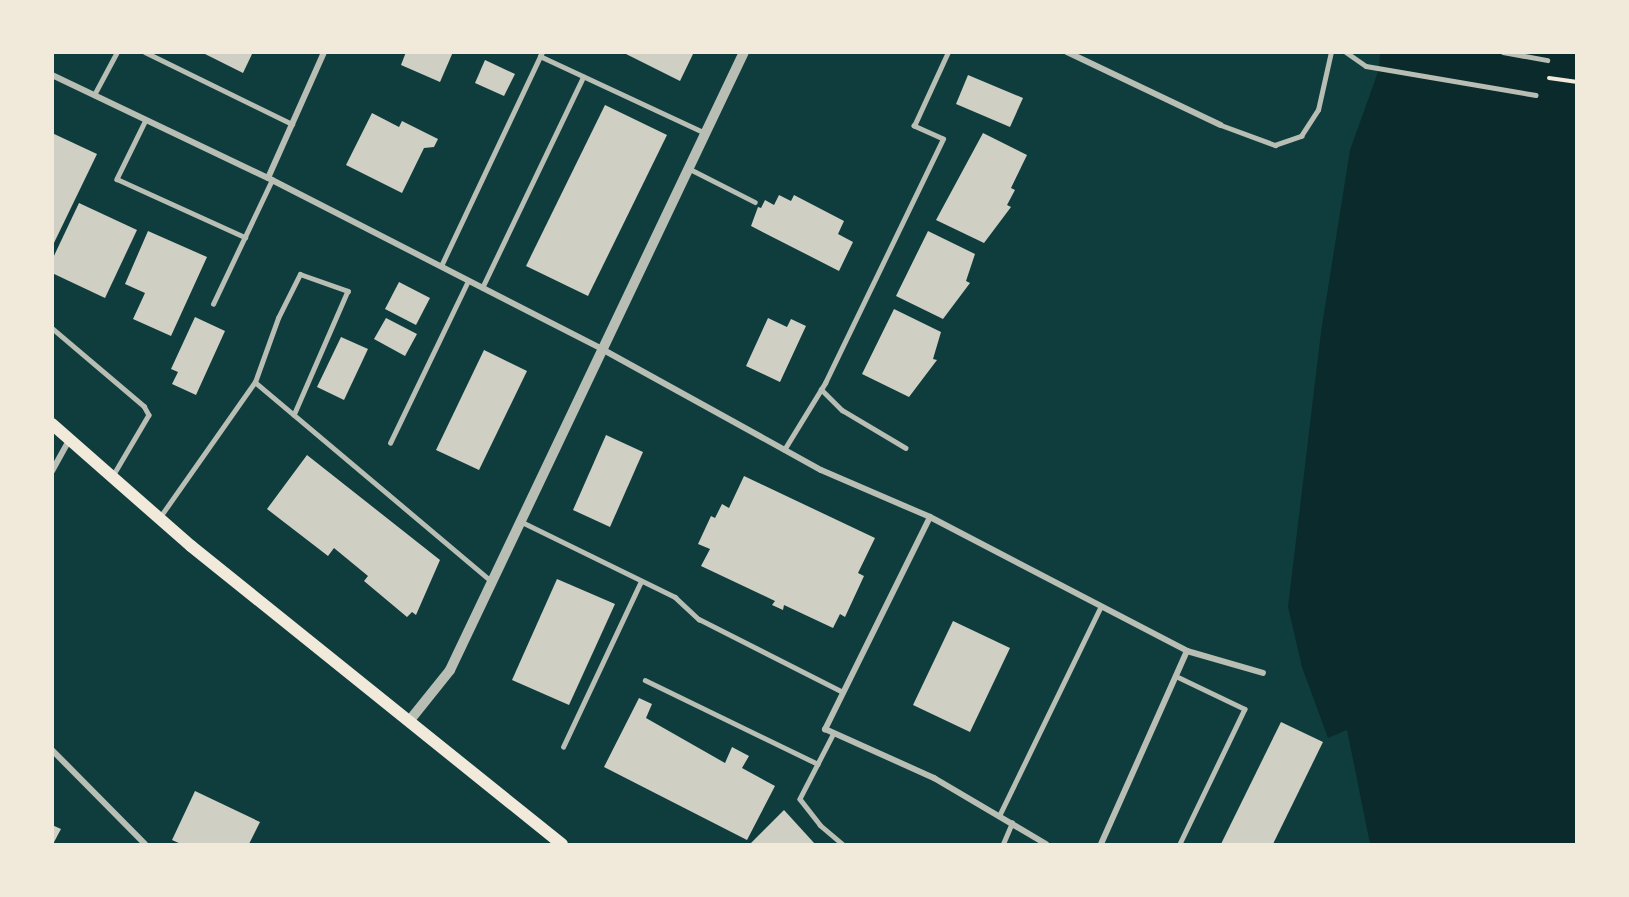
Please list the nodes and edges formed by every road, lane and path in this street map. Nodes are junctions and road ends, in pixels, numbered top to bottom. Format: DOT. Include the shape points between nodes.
graph roads {
  1 [pos="117,52"];
  2 [pos="145,52"];
  3 [pos="324,52"];
  4 [pos="744,52"];
  5 [pos="948,52"];
  6 [pos="1067,52"];
  7 [pos="1331,52"];
  8 [pos="1346,52"];
  9 [pos="1503,52"];
  10 [pos="541,54"];
  11 [pos="1547,60"];
  12 [pos="52,75"];
  13 [pos="583,76"];
  14 [pos="94,95"];
  15 [pos="1536,96"];
  16 [pos="146,120"];
  17 [pos="292,124"];
  18 [pos="1221,125"];
  19 [pos="705,133"];
  20 [pos="688,168"];
  21 [pos="270,179"];
  22 [pos="755,202"];
  23 [pos="245,237"];
  24 [pos="441,266"];
  25 [pos="468,280"];
  26 [pos="482,288"];
  27 [pos="213,304"];
  28 [pos="52,328"];
  29 [pos="600,348"];
  30 [pos="255,382"];
  31 [pos="821,389"];
  32 [pos="294,415"];
  33 [pos="52,424"];
  34 [pos="69,439"];
  35 [pos="390,443"];
  36 [pos="906,448"];
  37 [pos="784,450"];
  38 [pos="52,471"];
  39 [pos="112,478"];
  40 [pos="930,517"];
  41 [pos="159,519"];
  42 [pos="519,521"];
  43 [pos="491,581"];
  44 [pos="641,581"];
  45 [pos="1101,606"];
  46 [pos="1187,651"];
  47 [pos="1263,672"];
  48 [pos="1176,676"];
  49 [pos="645,680"];
  50 [pos="843,692"];
  51 [pos="410,720"];
  52 [pos="834,733"];
  53 [pos="563,747"];
  54 [pos="52,750"];
  55 [pos="818,764"];
  56 [pos="999,816"];
  57 [pos="1012,823"];
  58 [pos="146,844"];
  59 [pos="562,844"];
  60 [pos="843,844"];
  61 [pos="1003,844"];
  62 [pos="1046,844"];
  63 [pos="1101,844"];
  64 [pos="1180,844"];
  1 -- 14 [label="lane"];
  2 -- 17 [label="lane"];
  3 -- 17 [label="street"];
  4 -- 19 [label="street"];
  5 -- 31 [label="lane" via="914,126 943,139"];
  6 -- 18 [label="street"];
  7 -- 18 [label="lane" via="1318,110 1300,136 1275,145"];
  8 -- 15 [label="lane" via="1366,66"];
  9 -- 11 [label="lane"];
  10 -- 13 [label="lane"];
  10 -- 24 [label="lane"];
  12 -- 14 [label="street"];
  13 -- 19 [label="lane"];
  13 -- 26 [label="lane"];
  14 -- 16 [label="street"];
  16 -- 21 [label="street"];
  16 -- 23 [label="lane" via="117,178"];
  17 -- 21 [label="street"];
  19 -- 20 [label="street"];
  20 -- 22 [label="lane"];
  20 -- 29 [label="street"];
  21 -- 23 [label="lane"];
  21 -- 24 [label="street"];
  23 -- 27 [label="lane"];
  24 -- 25 [label="street"];
  25 -- 26 [label="street"];
  25 -- 35 [label="lane"];
  26 -- 29 [label="street"];
  28 -- 39 [label="lane" via="144,406 149,415"];
  29 -- 37 [label="street"];
  29 -- 42 [label="street"];
  30 -- 32 [label="lane"];
  30 -- 32 [label="lane" via="278,318 300,274 348,291"];
  30 -- 41 [label="lane"];
  31 -- 36 [label="lane" via="842,410"];
  31 -- 37 [label="lane"];
  32 -- 43 [label="lane"];
  33 -- 34 [label="main road"];
  34 -- 38 [label="street"];
  34 -- 39 [label="main road"];
  37 -- 40 [label="street"];
  39 -- 41 [label="main road"];
  40 -- 45 [label="street"];
  40 -- 50 [label="street"];
  41 -- 51 [label="main road"];
  42 -- 43 [label="street"];
  42 -- 44 [label="lane"];
  43 -- 51 [label="street" via="450,670"];
  44 -- 50 [label="lane" via="675,597 699,619"];
  44 -- 53 [label="lane"];
  45 -- 46 [label="street"];
  45 -- 56 [label="lane"];
  46 -- 47 [label="street"];
  46 -- 48 [label="street"];
  48 -- 63 [label="street"];
  48 -- 64 [label="lane" via="1245,709"];
  49 -- 55 [label="lane"];
  50 -- 52 [label="street" via="825,729"];
  51 -- 59 [label="main road"];
  52 -- 55 [label="lane"];
  52 -- 56 [label="street" via="934,778"];
  54 -- 58 [label="street"];
  55 -- 60 [label="lane" via="800,799 820,825"];
  56 -- 57 [label="street"];
  57 -- 61 [label="lane"];
  57 -- 62 [label="street"];
}
